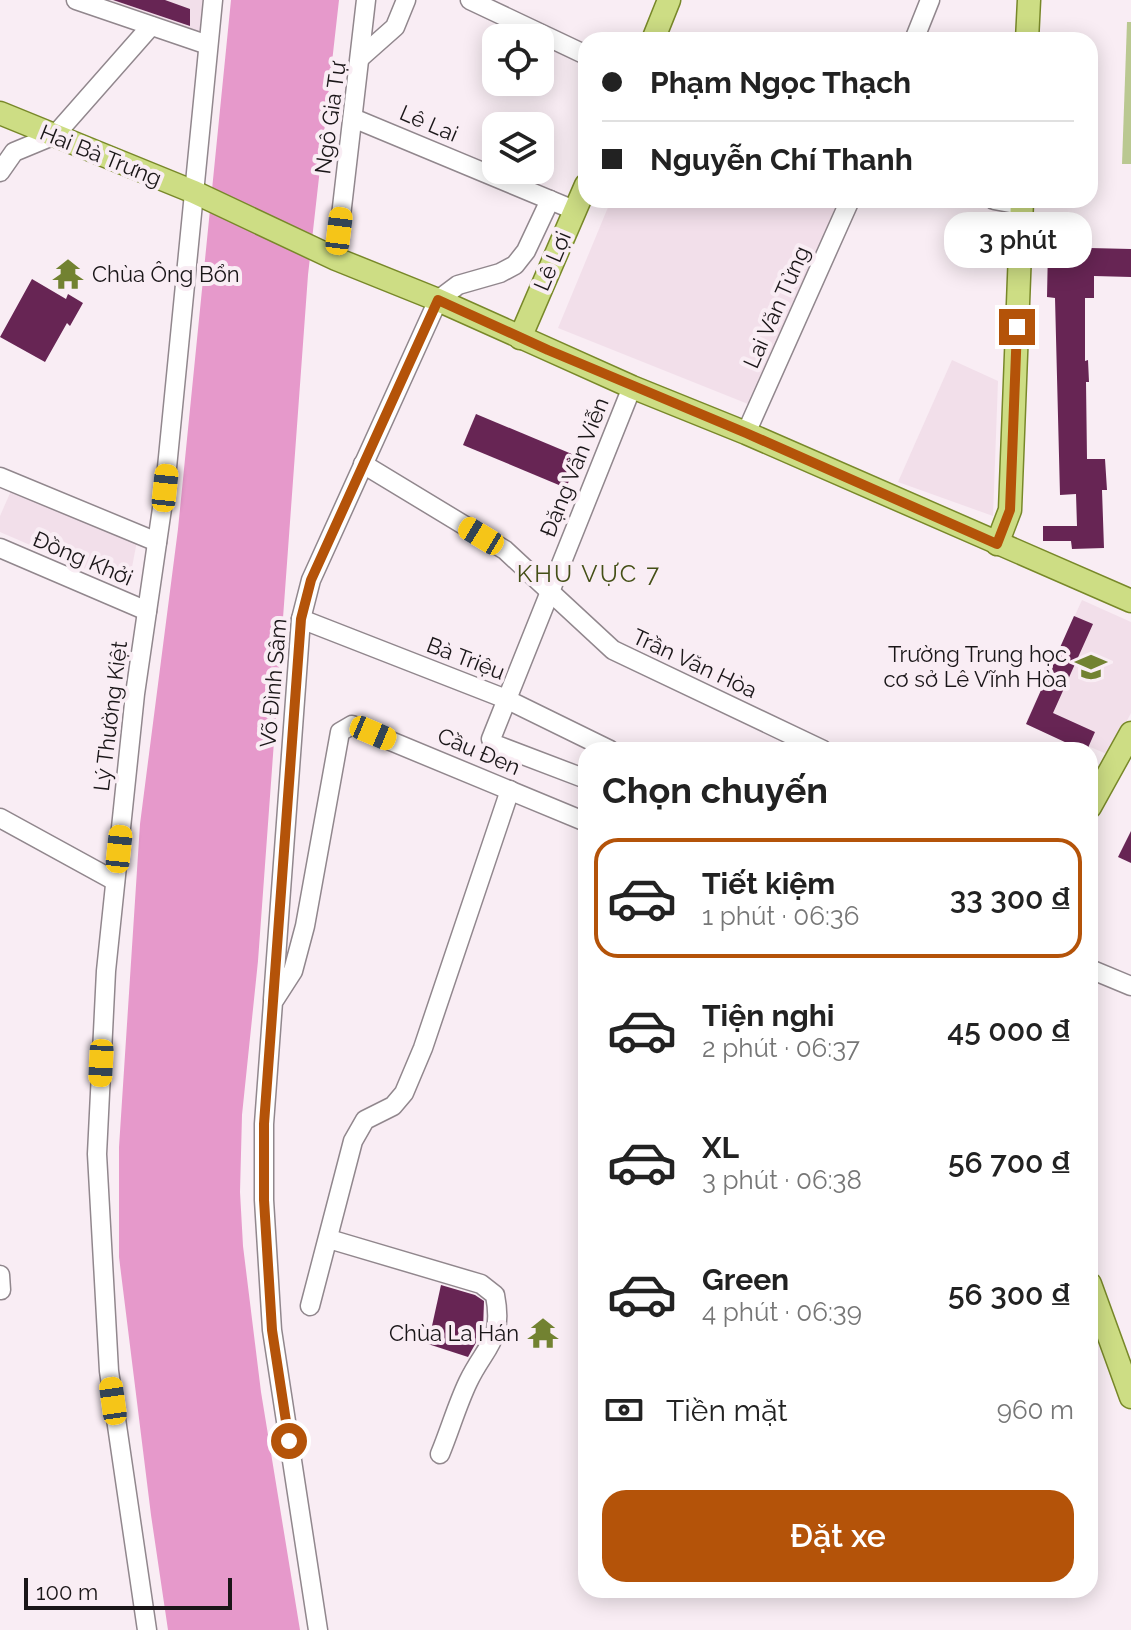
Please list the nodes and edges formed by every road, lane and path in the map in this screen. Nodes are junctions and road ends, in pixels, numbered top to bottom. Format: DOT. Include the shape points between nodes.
graph roads {
  1 [pos="76,0"];
  2 [pos="213,0"];
  3 [pos="366,0"];
  4 [pos="406,0"];
  5 [pos="470,0"];
  6 [pos="669,0"];
  7 [pos="930,0"];
  8 [pos="1029,0"];
  9 [pos="151,26"];
  10 [pos="656,32"];
  11 [pos="917,32"];
  12 [pos="1027,32"];
  13 [pos="208,45"];
  14 [pos="578,51"];
  15 [pos="360,58"];
  16 [pos="0,113"];
  17 [pos="353,118"];
  18 [pos="55,135"];
  19 [pos="0,172"];
  20 [pos="197,194"];
  21 [pos="550,200"];
  22 [pos="578,202"];
  23 [pos="846,208"];
  24 [pos="1022,208"];
  25 [pos="574,210"];
  26 [pos="329,256"];
  27 [pos="438,300"];
  28 [pos="520,338"];
  29 [pos="632,387"];
  30 [pos="746,433"];
  31 [pos="363,464"];
  32 [pos="2,484"];
  33 [pos="157,542"];
  34 [pos="997,544"];
  35 [pos="0,548"];
  36 [pos="550,589"];
  37 [pos="1131,601"];
  38 [pos="147,611"];
  39 [pos="301,619"];
  40 [pos="506,699"];
  41 [pos="1131,733"];
  42 [pos="594,742"];
  43 [pos="806,742"];
  44 [pos="578,776"];
  45 [pos="510,790"];
  46 [pos="1098,793"];
  47 [pos="0,818"];
  48 [pos="578,819"];
  49 [pos="115,881"];
  50 [pos="1098,972"];
  51 [pos="1131,986"];
  52 [pos="273,1002"];
  53 [pos="329,1239"];
  54 [pos="310,1306"];
  55 [pos="1098,1306"];
  56 [pos="1131,1397"];
  57 [pos="440,1454"];
  58 [pos="147,1630"];
  59 [pos="318,1630"];
  1 -- 9 [label="street"];
  2 -- 13 [label="street, Lý Thường Kiệt"];
  3 -- 15 [label="street"];
  4 -- 15 [label="street, Ngô Gia Tự" via="395,27"];
  5 -- 14 [label="street"];
  6 -- 10 [label="main road"];
  7 -- 11 [label="street"];
  8 -- 12 [label="main road"];
  9 -- 13 [label="street"];
  9 -- 18 [label="street"];
  13 -- 20 [label="street, Lý Thường Kiệt"];
  15 -- 17 [label="street, Ngô Gia Tự"];
  16 -- 18 [label="main road, Hai Bà Trưng"];
  17 -- 21 [label="street, Lê Lai"];
  17 -- 26 [label="street, Ngô Gia Tự"];
  18 -- 19 [label="street" via="14,152"];
  18 -- 20 [label="main road, Hai Bà Trưng"];
  20 -- 26 [label="main road, Hai Bà Trưng"];
  20 -- 33 [label="street, Lý Thường Kiệt"];
  21 -- 25 [label="street, Lê Lai"];
  21 -- 27 [label="street" via="515,265 458,285"];
  22 -- 25 [label="main road, Lê Lợi"];
  23 -- 30 [label="street, Lai Văn Tửng"];
  24 -- 34 [label="main road" via="1010,510"];
  25 -- 28 [label="main road, Lê Lợi"];
  26 -- 27 [label="main road, Hai Bà Trưng"];
  27 -- 28 [label="main road, Hai Bà Trưng"];
  27 -- 31 [label="street, Võ Đình Sâm"];
  28 -- 29 [label="main road, Hai Bà Trưng"];
  29 -- 30 [label="main road, Hai Bà Trưng"];
  29 -- 36 [label="street, Đặng Văn Viễn"];
  30 -- 34 [label="main road, Hai Bà Trưng"];
  31 -- 36 [label="street, Trần Văn Hòa" via="505,550"];
  31 -- 39 [label="street, Võ Đình Sâm" via="311,580"];
  32 -- 33 [label="street"];
  33 -- 38 [label="street, Lý Thường Kiệt"];
  34 -- 37 [label="main road, Hai Bà Trưng"];
  35 -- 38 [label="street, Đồng Khởi"];
  36 -- 40 [label="street, Đặng Văn Viễn"];
  36 -- 43 [label="street, Trần Văn Hòa" via="613,650"];
  38 -- 49 [label="street, Lý Thường Kiệt"];
  39 -- 40 [label="street, Bà Triệu"];
  39 -- 52 [label="street, Võ Đình Sâm"];
  40 -- 42 [label="street, Bà Triệu"];
  40 -- 44 [label="street, Đặng Văn Viễn" via="492,733 494,744"];
  41 -- 46 [label="main road"];
  45 -- 48 [label="street, Cầu Đen"];
  45 -- 52 [label="street, Cầu Đen" via="352,725 340,732 305,926 293,971"];
  45 -- 53 [label="street" via="423,1048 404,1093 393,1106 365,1120 353,1141"];
  47 -- 49 [label="street"];
  49 -- 58 [label="street, Lý Thường Kiệt" via="97,1154 109,1371"];
  50 -- 51 [label="street"];
  52 -- 59 [label="street, Võ Đình Sâm" via="264,1124 272,1330"];
  53 -- 54 [label="street"];
  53 -- 57 [label="street" via="481,1284 495,1295 498,1321 492,1345 469,1380"];
  55 -- 56 [label="main road"];
}
